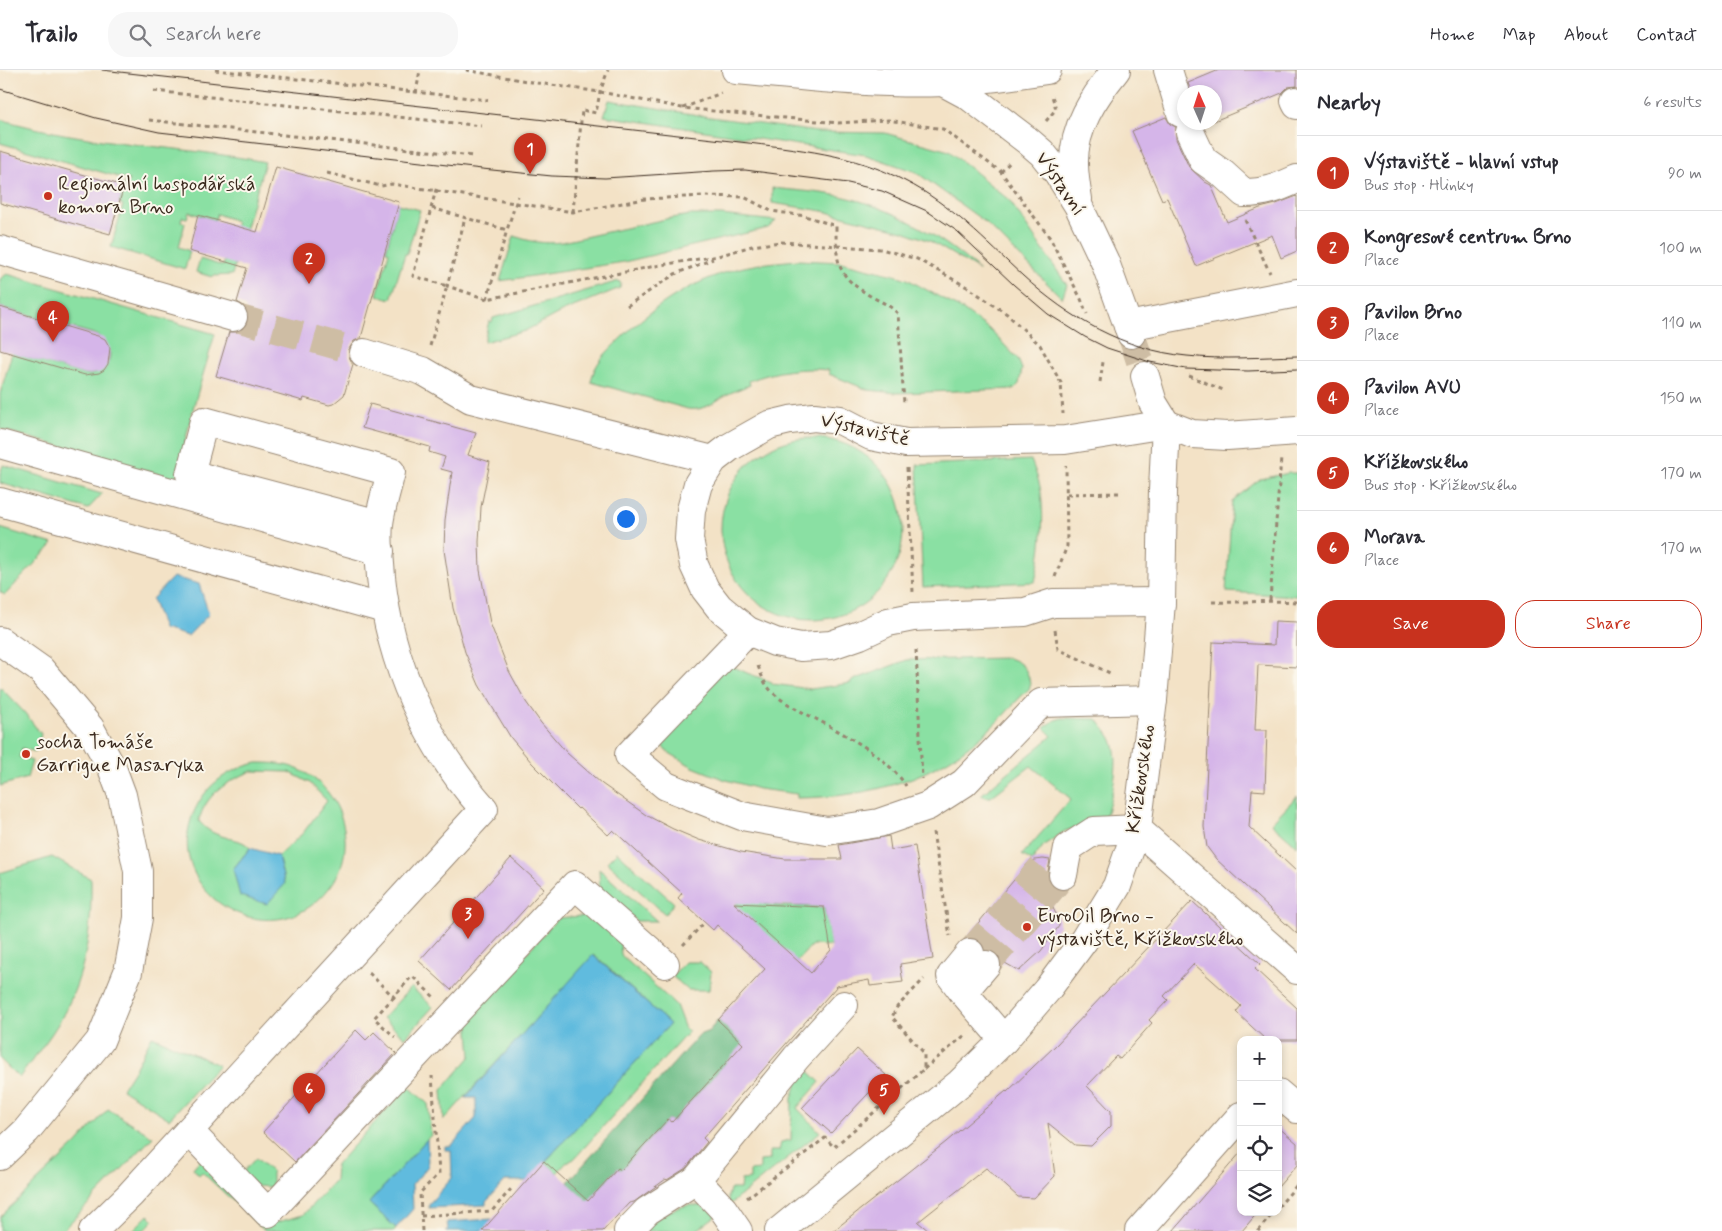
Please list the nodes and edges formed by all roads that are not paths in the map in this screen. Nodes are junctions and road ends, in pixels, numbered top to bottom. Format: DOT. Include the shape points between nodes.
graph roads {
  1 [pos="736,70"];
  2 [pos="1046,70"];
  3 [pos="1116,70"];
  4 [pos="1168,70"];
  5 [pos="861,75"];
  6 [pos="943,82"];
  7 [pos="1297,178"];
  8 [pos="1078,205"];
  9 [pos="0,250"];
  10 [pos="1297,293"];
  11 [pos="233,317"];
  12 [pos="364,353"];
  13 [pos="1144,376"];
  14 [pos="1166,424"];
  15 [pos="1297,431"];
  16 [pos="0,444"];
  17 [pos="713,460"];
  18 [pos="0,502"];
  19 [pos="379,524"];
  20 [pos="380,551"];
  21 [pos="1161,602"];
  22 [pos="385,609"];
  23 [pos="748,631"];
  24 [pos="0,640"];
  25 [pos="1153,700"];
  26 [pos="1137,829"];
  27 [pos="1060,861"];
  28 [pos="969,952"];
  29 [pos="665,964"];
  30 [pos="1297,970"];
  31 [pos="844,1005"];
  32 [pos="1004,1040"];
  33 [pos="1282,1096"];
  34 [pos="1297,1109"];
  35 [pos="1237,1121"];
  36 [pos="189,1131"];
  37 [pos="0,1156"];
  38 [pos="696,1180"];
  39 [pos="732,1222"];
  40 [pos="93,1231"];
  41 [pos="628,1231"];
  42 [pos="779,1231"];
  43 [pos="1139,1231"];
  1 -- 5 [label="street" via="813,78"];
  2 -- 6 [label="street"];
  3 -- 8 [label="street" via="1084,116 1074,163"];
  4 -- 7 [label="street" via="1203,160 1244,193 1278,188"];
  5 -- 6 [label="street"];
  6 -- 8 [label="street, Výstavní" via="969,96 1042,153"];
  8 -- 10 [label="street, Výstavní" via="1105,262 1130,330"];
  9 -- 11 [label="street"];
  12 -- 17 [label="street" via="423,371 471,399"];
  13 -- 14 [label="street" via="1153,403"];
  14 -- 15 [label="street" via="1192,434 1227,436"];
  14 -- 17 [label="street, Výstaviště" via="1065,440 906,442 871,436 840,420 814,417 768,425"];
  14 -- 21 [label="street, Křížkovského"];
  16 -- 20 [label="street"];
  17 -- 23 [label="street, Výstaviště" via="698,484 691,510 689,539 694,565 705,589 719,608"];
  18 -- 22 [label="street"];
  19 -- 19 [label="street" via="391,472 204,422 190,474"];
  19 -- 20 [label="street"];
  20 -- 22 [label="street"];
  21 -- 23 [label="street, Výstaviště" via="1053,603 1025,612 913,617 888,622 831,644 801,646 775,642"];
  21 -- 25 [label="street, Křížkovského"];
  22 -- 36 [label="street" via="398,662 425,725 442,755 484,809"];
  23 -- 25 [label="street" via="629,756 666,786 742,816 827,832 879,823 928,806 964,783 1041,703"];
  24 -- 37 [label="street" via="40,670 90,728 112,768 122,795 138,871 138,918 128,972 100,1041 26,1131"];
  25 -- 26 [label="street, Křížkovského"];
  26 -- 27 [label="street" via="1094,831"];
  26 -- 30 [label="street"];
  26 -- 32 [label="street, Křížkovského" via="1117,886 1084,940"];
  28 -- 32 [label="street" via="963,992"];
  29 -- 36 [label="street" via="575,885 268,1213"];
  31 -- 38 [label="street"];
  32 -- 42 [label="street, Křížkovského" via="960,1084"];
  33 -- 34 [label="street"];
  35 -- 43 [label="street"];
  36 -- 40 [label="street"];
  38 -- 39 [label="street"];
  38 -- 41 [label="street" via="647,1211"];
}
